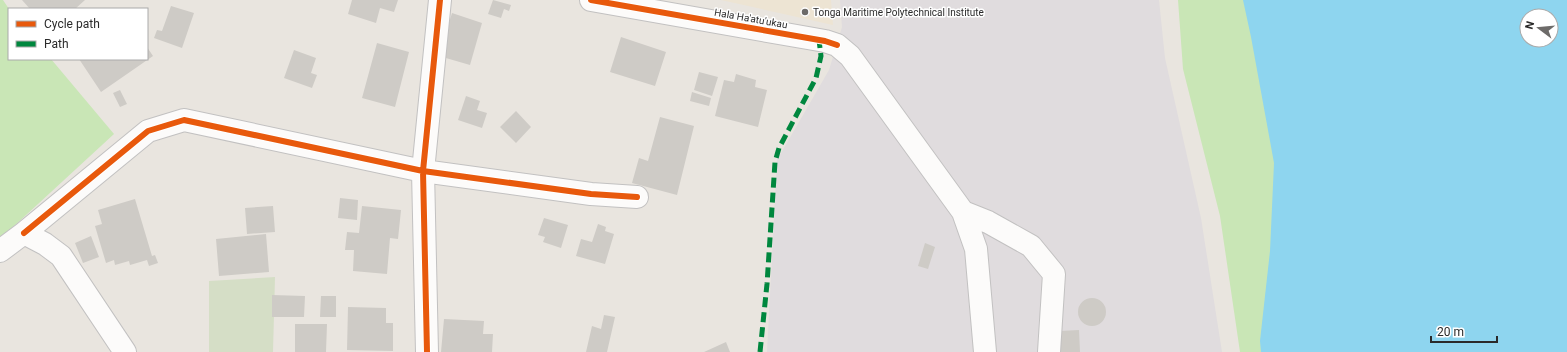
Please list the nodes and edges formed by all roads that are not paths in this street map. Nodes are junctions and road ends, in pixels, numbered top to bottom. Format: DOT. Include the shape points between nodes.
graph roads {
  1 [pos="440,0"];
  2 [pos="591,0"];
  3 [pos="423,171"];
  4 [pos="637,197"];
  5 [pos="963,212"];
  6 [pos="24,233"];
  7 [pos="0,252"];
  8 [pos="988,350"];
  9 [pos="125,352"];
  10 [pos="427,352"];
  11 [pos="1049,352"];
  1 -- 3 [label="street"];
  2 -- 5 [label="street, Hala Ha'atu'ukau" via="837,45 850,56"];
  3 -- 4 [label="street" via="591,194"];
  3 -- 6 [label="street" via="184,120 148,131"];
  3 -- 10 [label="street"];
  5 -- 8 [label="street" via="976,249"];
  5 -- 11 [label="street" via="988,222 1031,246 1054,274"];
  6 -- 7 [label="street"];
  6 -- 9 [label="street" via="45,244 60,256"];
}
